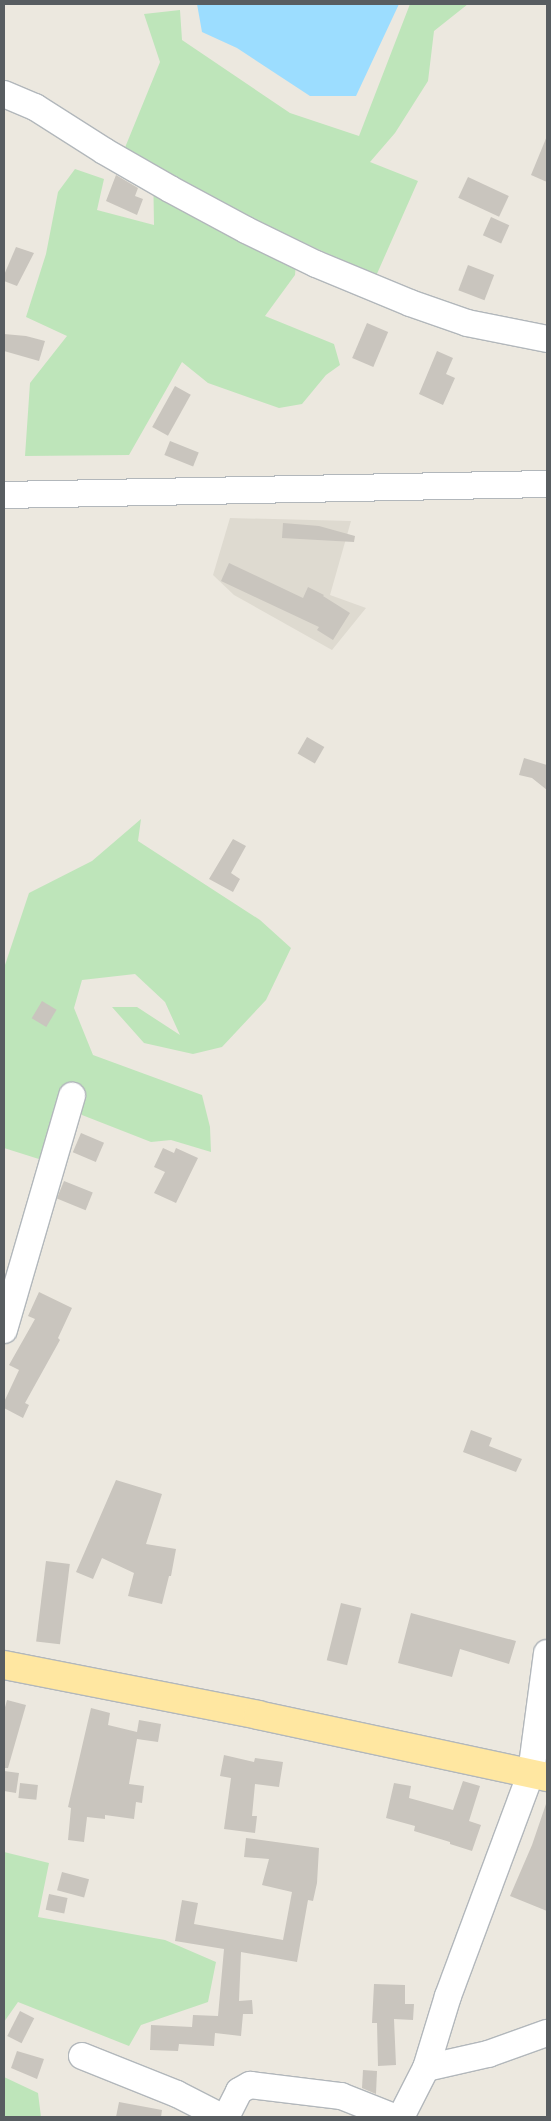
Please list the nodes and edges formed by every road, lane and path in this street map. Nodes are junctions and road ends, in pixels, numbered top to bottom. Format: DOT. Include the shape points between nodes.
graph roads {
  1 [pos="4,94"];
  2 [pos="547,339"];
  3 [pos="547,484"];
  4 [pos="4,495"];
  5 [pos="72,1096"];
  6 [pos="4,1330"];
  7 [pos="547,1653"];
  8 [pos="4,1666"];
  9 [pos="539,1775"];
  10 [pos="547,2033"];
  11 [pos="82,2056"];
  12 [pos="426,2068"];
  13 [pos="222,2117"];
  14 [pos="226,2117"];
  15 [pos="394,2117"];
  16 [pos="401,2117"];
  1 -- 2 [label="street" via="34,107 204,207 316,264 466,323"];
  3 -- 4 [label="street"];
  5 -- 6 [label="street"];
  7 -- 9 [label="street"];
  8 -- 9 [label="main road" via="258,1715"];
  9 -- 12 [label="street" via="448,1996"];
  10 -- 12 [label="street" via="488,2054"];
  11 -- 13 [label="street" via="177,2094"];
  12 -- 16 [label="street"];
  14 -- 15 [label="street" via="239,2091 250,2084 341,2096"];
}
